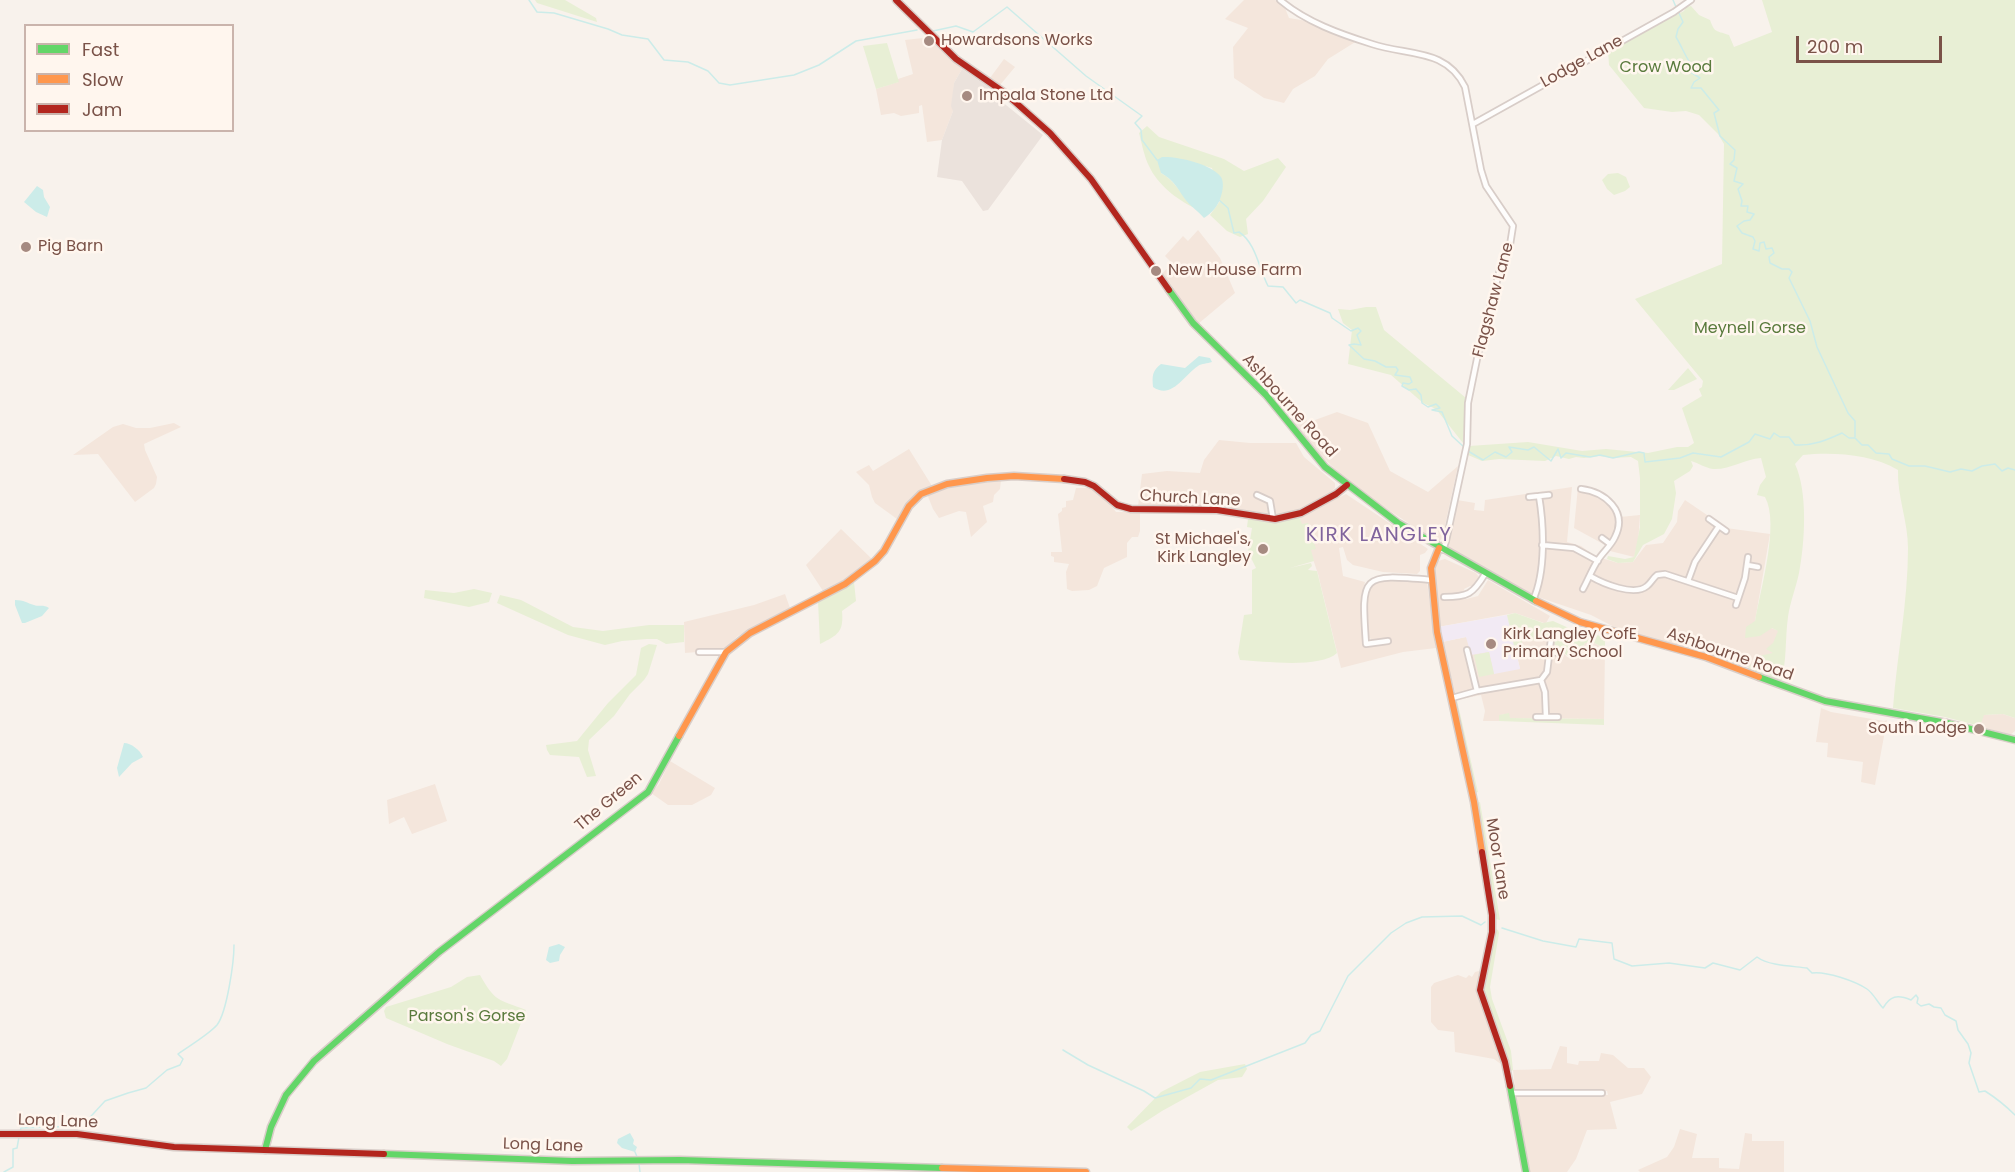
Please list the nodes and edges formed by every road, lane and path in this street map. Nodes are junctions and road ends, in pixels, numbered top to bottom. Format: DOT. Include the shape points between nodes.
graph roads {
  1 [pos="896,0"];
  2 [pos="1280,0"];
  3 [pos="1691,0"];
  4 [pos="1473,124"];
  5 [pos="1032,477"];
  6 [pos="1347,485"];
  7 [pos="1581,489"];
  8 [pos="1609,491"];
  9 [pos="1275,494"];
  10 [pos="1257,495"];
  11 [pos="1549,495"];
  12 [pos="1539,496"];
  13 [pos="1605,496"];
  14 [pos="1529,497"];
  15 [pos="1270,501"];
  16 [pos="1273,519"];
  17 [pos="1708,519"];
  18 [pos="1719,526"];
  19 [pos="1726,531"];
  20 [pos="1602,538"];
  21 [pos="1610,544"];
  22 [pos="1542,545"];
  23 [pos="1441,549"];
  24 [pos="1748,558"];
  25 [pos="1598,561"];
  26 [pos="1747,565"];
  27 [pos="1758,567"];
  28 [pos="1485,574"];
  29 [pos="1590,576"];
  30 [pos="1431,580"];
  31 [pos="1688,581"];
  32 [pos="1583,589"];
  33 [pos="1444,597"];
  34 [pos="1738,598"];
  35 [pos="1533,600"];
  36 [pos="1736,605"];
  37 [pos="1551,639"];
  38 [pos="1388,641"];
  39 [pos="1467,650"];
  40 [pos="699,652"];
  41 [pos="726,652"];
  42 [pos="1550,652"];
  43 [pos="1560,653"];
  44 [pos="1541,680"];
  45 [pos="1477,692"];
  46 [pos="1452,698"];
  47 [pos="1536,717"];
  48 [pos="1546,717"];
  49 [pos="1558,717"];
  50 [pos="2015,740"];
  51 [pos="1511,1093"];
  52 [pos="1602,1093"];
  53 [pos="0,1134"];
  54 [pos="265,1150"];
  55 [pos="1086,1172"];
  56 [pos="1526,1172"];
  1 -- 6 [label="main road, Ashbourne Road" via="949,53 1021,106 1075,159 1193,322 1266,395 1315,457"];
  2 -- 4 [label="street, Flagshaw Lane" via="1311,21 1363,41 1425,55 1451,66 1462,82"];
  3 -- 4 [label="street, Lodge Lane"];
  4 -- 23 [label="street, Flagshaw Lane" via="1486,186 1513,226 1478,354 1468,403 1467,444 1446,542"];
  5 -- 16 [label="main road, Church Lane" via="1085,482 1117,505 1131,509 1217,510"];
  5 -- 41 [label="main road, The Green" via="947,484 921,494 909,506 875,561 844,584 750,633"];
  6 -- 16 [label="main road, Church Lane" via="1301,513"];
  6 -- 23 [label="main road, Ashbourne Road"];
  7 -- 13 [label="street"];
  8 -- 13 [label="street"];
  9 -- 15 [label="street"];
  10 -- 15 [label="street"];
  11 -- 12 [label="street"];
  12 -- 14 [label="street"];
  12 -- 22 [label="street"];
  13 -- 21 [label="street" via="1618,516 1617,531"];
  15 -- 16 [label="street"];
  17 -- 18 [label="street"];
  18 -- 19 [label="street"];
  18 -- 31 [label="street" via="1698,557"];
  20 -- 21 [label="street"];
  21 -- 25 [label="street"];
  22 -- 25 [label="street" via="1574,548"];
  22 -- 35 [label="street"];
  23 -- 28 [label="main road, Ashbourne Road"];
  23 -- 30 [label="main road, Moor Lane" via="1431,568"];
  24 -- 26 [label="street"];
  25 -- 29 [label="street"];
  26 -- 27 [label="street"];
  26 -- 34 [label="street"];
  28 -- 33 [label="street" via="1470,594"];
  28 -- 35 [label="main road, Ashbourne Road"];
  29 -- 31 [label="street" via="1610,586 1635,589 1646,587 1661,574"];
  29 -- 32 [label="street"];
  30 -- 38 [label="street" via="1383,578 1369,584 1363,606 1366,644"];
  30 -- 46 [label="main road, Moor Lane" via="1437,632"];
  31 -- 34 [label="street"];
  34 -- 36 [label="street"];
  35 -- 50 [label="main road, Ashbourne Road" via="1580,622 1706,657 1825,701"];
  37 -- 42 [label="street"];
  39 -- 45 [label="street"];
  40 -- 41 [label="street"];
  41 -- 54 [label="main road, The Green" via="648,792 439,952 314,1061 286,1095"];
  42 -- 43 [label="street"];
  42 -- 44 [label="street" via="1547,672"];
  44 -- 45 [label="street"];
  44 -- 48 [label="street"];
  45 -- 46 [label="street"];
  46 -- 51 [label="main road, Moor Lane" via="1492,915 1480,990 1505,1062"];
  47 -- 48 [label="street"];
  48 -- 49 [label="street"];
  51 -- 52 [label="street"];
  51 -- 56 [label="main road, Moor Lane"];
  53 -- 54 [label="main road, Long Lane" via="77,1134 164,1146"];
  54 -- 55 [label="main road, Long Lane"];
}
